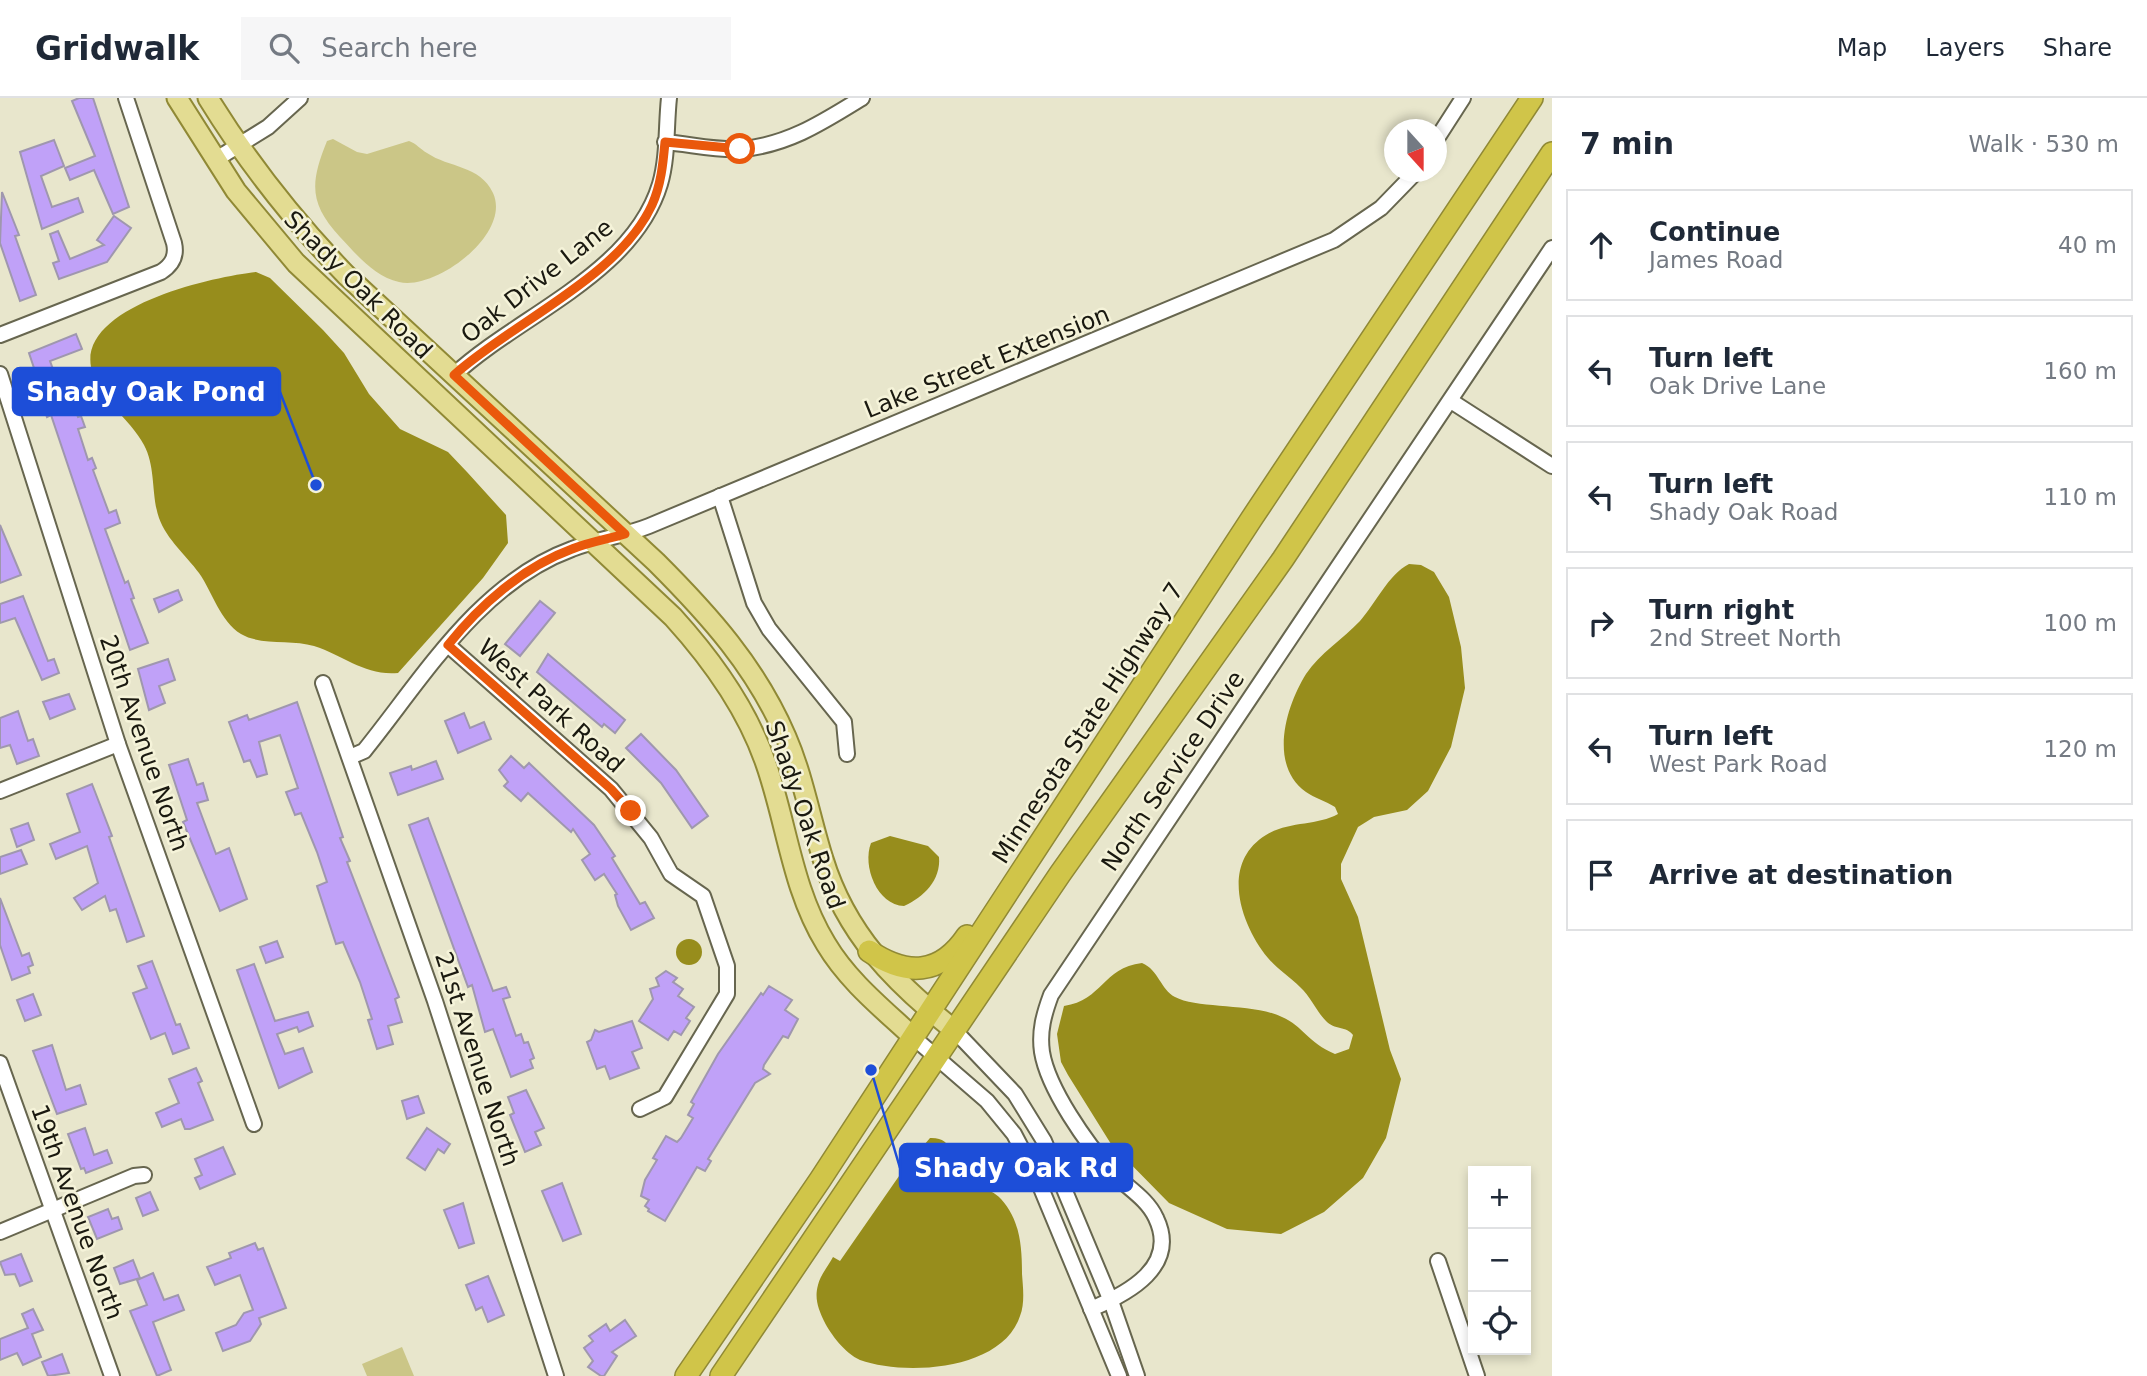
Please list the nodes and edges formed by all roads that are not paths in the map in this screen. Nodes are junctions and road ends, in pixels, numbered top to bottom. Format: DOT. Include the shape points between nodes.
graph roads {
  1 [pos="126,98"];
  2 [pos="177,98"];
  3 [pos="208,98"];
  4 [pos="300,98"];
  5 [pos="669,98"];
  6 [pos="862,98"];
  7 [pos="1462,98"];
  8 [pos="1532,98"];
  9 [pos="1447,123"];
  10 [pos="665,142"];
  11 [pos="238,146"];
  12 [pos="1552,153"];
  13 [pos="215,160"];
  14 [pos="1408,182"];
  15 [pos="1552,248"];
  16 [pos="0,335"];
  17 [pos="0,374"];
  18 [pos="454,375"];
  19 [pos="1451,401"];
  20 [pos="1552,466"];
  21 [pos="720,496"];
  22 [pos="625,534"];
  23 [pos="594,543"];
  24 [pos="448,645"];
  25 [pos="323,683"];
  26 [pos="1116,730"];
  27 [pos="118,744"];
  28 [pos="847,754"];
  29 [pos="349,757"];
  30 [pos="0,791"];
  31 [pos="869,951"];
  32 [pos="931,1011"];
  33 [pos="954,1030"];
  34 [pos="913,1037"];
  35 [pos="937,1056"];
  36 [pos="0,1063"];
  37 [pos="640,1109"];
  38 [pos="254,1124"];
  39 [pos="144,1175"];
  40 [pos="52,1210"];
  41 [pos="0,1232"];
  42 [pos="1438,1261"];
  43 [pos="1111,1301"];
  44 [pos="1091,1309"];
  45 [pos="111,1376"];
  46 [pos="556,1376"];
  47 [pos="686,1376"];
  48 [pos="720,1376"];
  49 [pos="1119,1376"];
  50 [pos="1137,1376"];
  51 [pos="1476,1376"];
  1 -- 16 [label="street" via="176,251 172,263 160,272"];
  2 -- 13 [label="main road, Shady Oak Road"];
  3 -- 11 [label="main road, Shady Oak Road"];
  4 -- 11 [label="street"];
  5 -- 10 [label="street, Oak Drive Lane"];
  6 -- 10 [label="street" via="778,143 740,149"];
  7 -- 9 [label="street"];
  8 -- 26 [label="highway, Minnesota State Highway 7"];
  10 -- 18 [label="street, Oak Drive Lane" via="661,181 652,205 626,245"];
  11 -- 13 [label="street"];
  11 -- 18 [label="main road, Shady Oak Road" via="303,231"];
  12 -- 33 [label="highway" via="1283,559"];
  13 -- 23 [label="main road, Shady Oak Road" via="296,263"];
  14 -- 21 [label="street, Lake Street Extension" via="1362,223 1306,253"];
  15 -- 19 [label="street, North Service Drive"];
  17 -- 27 [label="street, 20th Avenue North"];
  18 -- 22 [label="main road, Shady Oak Road"];
  19 -- 20 [label="street"];
  19 -- 43 [label="street, North Service Drive" via="1051,995 1041,1034 1046,1068 1096,1153 1151,1209 1161,1237 1159,1258 1152,1270 1133,1289"];
  21 -- 22 [label="street, Lake Street Extension"];
  21 -- 28 [label="street" via="754,603 769,629 844,722"];
  22 -- 23 [label="street, Lake Street Extension"];
  22 -- 31 [label="main road, Shady Oak Road" via="702,607 755,677 798,768 833,889"];
  23 -- 24 [label="street, Lake Street Extension" via="571,549 506,587"];
  23 -- 34 [label="main road, Shady Oak Road" via="673,617 715,666 760,746 797,882 815,924 851,978"];
  24 -- 29 [label="street, Lake Street Extension" via="364,751"];
  24 -- 37 [label="street, West Park Road" via="611,789 651,838 671,874 704,895 727,966 727,994 665,1097"];
  25 -- 29 [label="street, 21st Avenue North"];
  26 -- 31 [label="highway" via="950,956 914,969 888,963"];
  26 -- 32 [label="highway, Minnesota State Highway 7"];
  27 -- 30 [label="street"];
  27 -- 38 [label="street, 20th Avenue North"];
  29 -- 46 [label="street, 21st Avenue North" via="435,1001"];
  31 -- 32 [label="main road, Shady Oak Road"];
  32 -- 33 [label="main road, Shady Oak Road"];
  32 -- 34 [label="highway, Minnesota State Highway 7"];
  33 -- 35 [label="highway"];
  33 -- 43 [label="street, Shady Oak Road" via="999,1074 1031,1117"];
  34 -- 35 [label="street, Shady Oak Road"];
  34 -- 47 [label="highway, Minnesota State Highway 7"];
  35 -- 44 [label="street, Shady Oak Road" via="987,1101 1013,1134 1036,1176"];
  35 -- 48 [label="highway"];
  36 -- 40 [label="street, 19th Avenue North"];
  39 -- 40 [label="street"];
  40 -- 41 [label="street"];
  40 -- 45 [label="street, 19th Avenue North"];
  42 -- 51 [label="street"];
  43 -- 44 [label="street, North Service Drive"];
  43 -- 50 [label="street, Shady Oak Road"];
  44 -- 49 [label="street, Shady Oak Road"];
}
